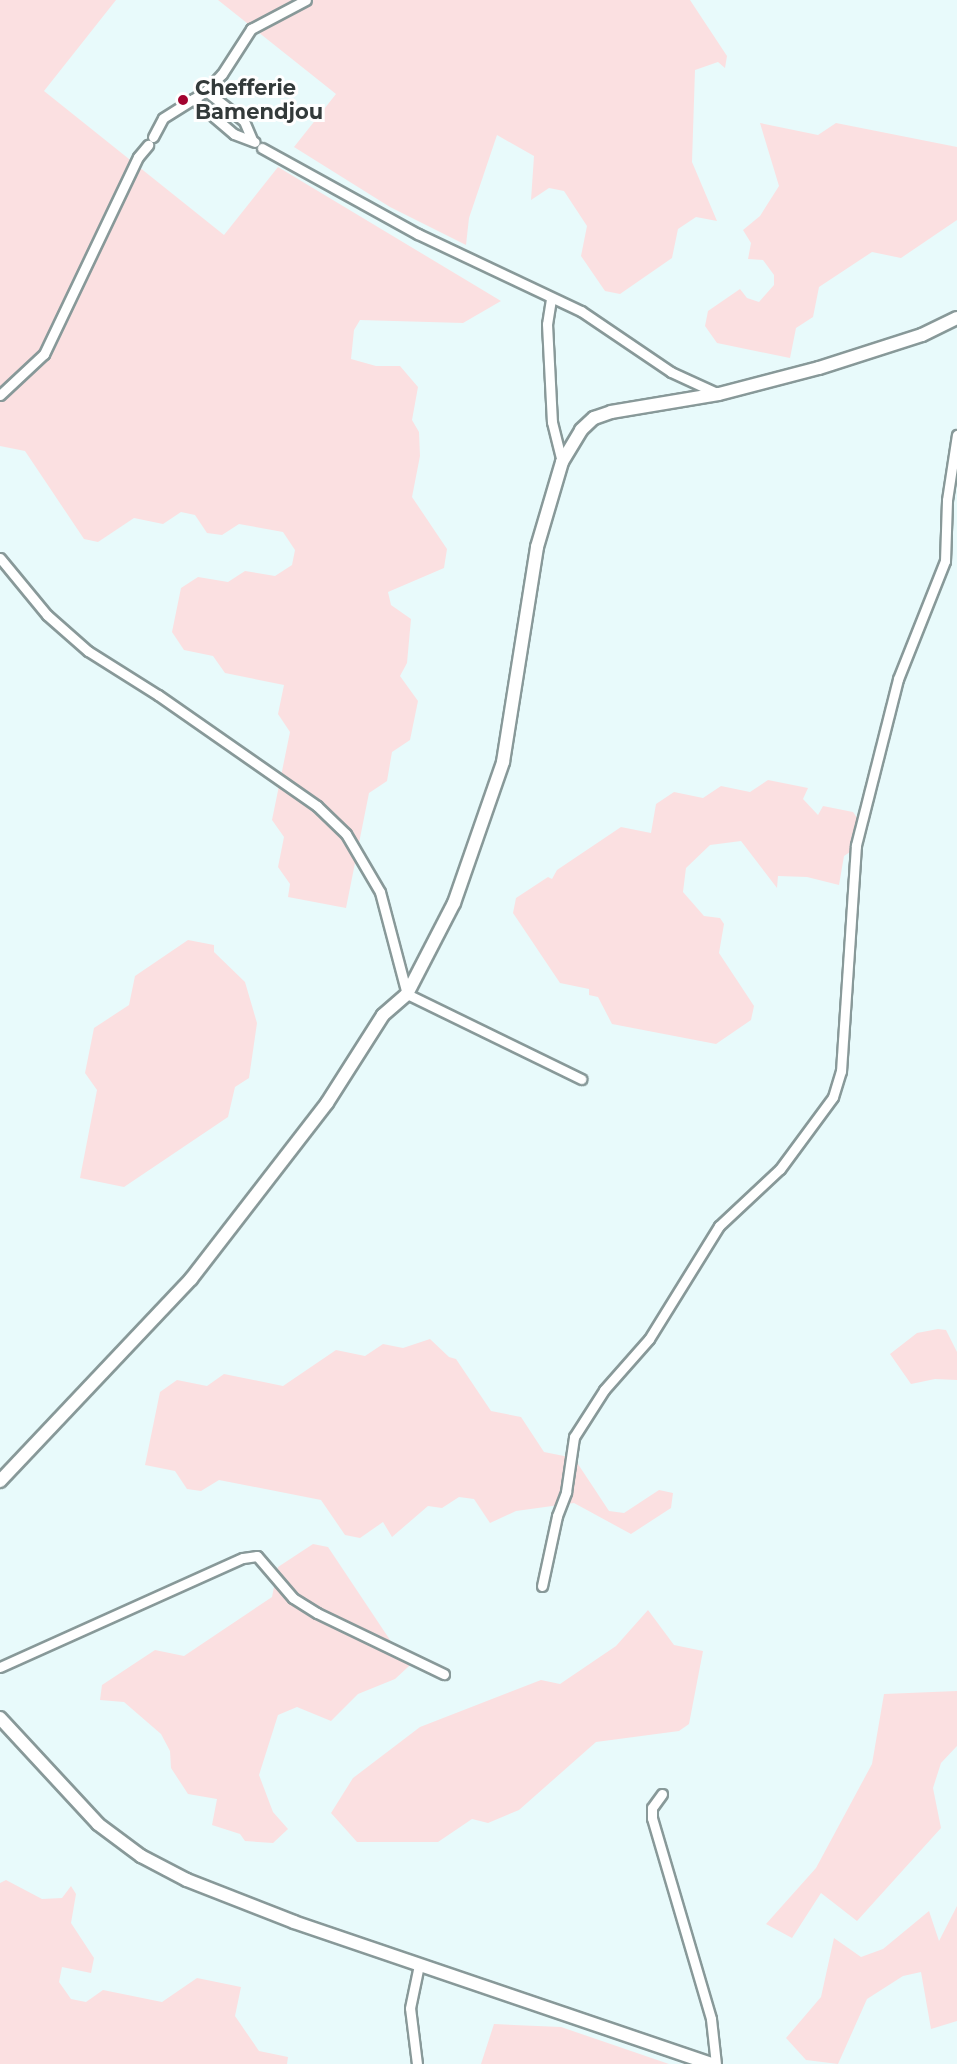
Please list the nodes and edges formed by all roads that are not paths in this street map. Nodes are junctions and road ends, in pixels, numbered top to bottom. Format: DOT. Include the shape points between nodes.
graph roads {
  1 [pos="306,0"];
  2 [pos="206,91"];
  3 [pos="193,99"];
  4 [pos="256,143"];
  5 [pos="551,299"];
  6 [pos="957,318"];
  7 [pos="720,394"];
  8 [pos="0,395"];
  9 [pos="957,435"];
  10 [pos="562,462"];
  11 [pos="0,558"];
  12 [pos="407,994"];
  13 [pos="581,1079"];
  14 [pos="0,1481"];
  15 [pos="542,1586"];
  16 [pos="0,1667"];
  17 [pos="444,1674"];
  18 [pos="0,1718"];
  19 [pos="662,1794"];
  20 [pos="419,1965"];
  21 [pos="417,2064"];
  22 [pos="711,2064"];
  23 [pos="716,2064"];
  1 -- 2 [label="street" via="251,29 228,67"];
  2 -- 3 [label="street"];
  2 -- 4 [label="street" via="244,121"];
  3 -- 4 [label="street" via="234,134"];
  3 -- 8 [label="street" via="163,118 138,157 44,354"];
  4 -- 5 [label="street" via="418,234"];
  5 -- 7 [label="street" via="581,311 671,372"];
  5 -- 10 [label="street" via="547,324 552,422"];
  6 -- 7 [label="main road" via="922,335"];
  7 -- 10 [label="main road" via="662,401 594,418 570,443"];
  9 -- 15 [label="street" via="947,500 945,561 898,679 856,845 841,1071 833,1096 780,1169 719,1226 649,1339 604,1390 574,1437 567,1492 557,1516"];
  10 -- 12 [label="main road" via="537,547 503,762 454,903"];
  11 -- 12 [label="street" via="46,615 74,640 317,806 346,834 380,892"];
  12 -- 13 [label="street"];
  12 -- 14 [label="main road" via="383,1016 327,1104 191,1279"];
  16 -- 17 [label="street" via="243,1558 257,1556 293,1598 316,1613"];
  18 -- 20 [label="main road" via="84,1812 141,1856 187,1880 266,1911"];
  19 -- 23 [label="street" via="652,1808 652,1818 711,2019"];
  20 -- 21 [label="street" via="410,2008"];
  20 -- 22 [label="main road"];
}
